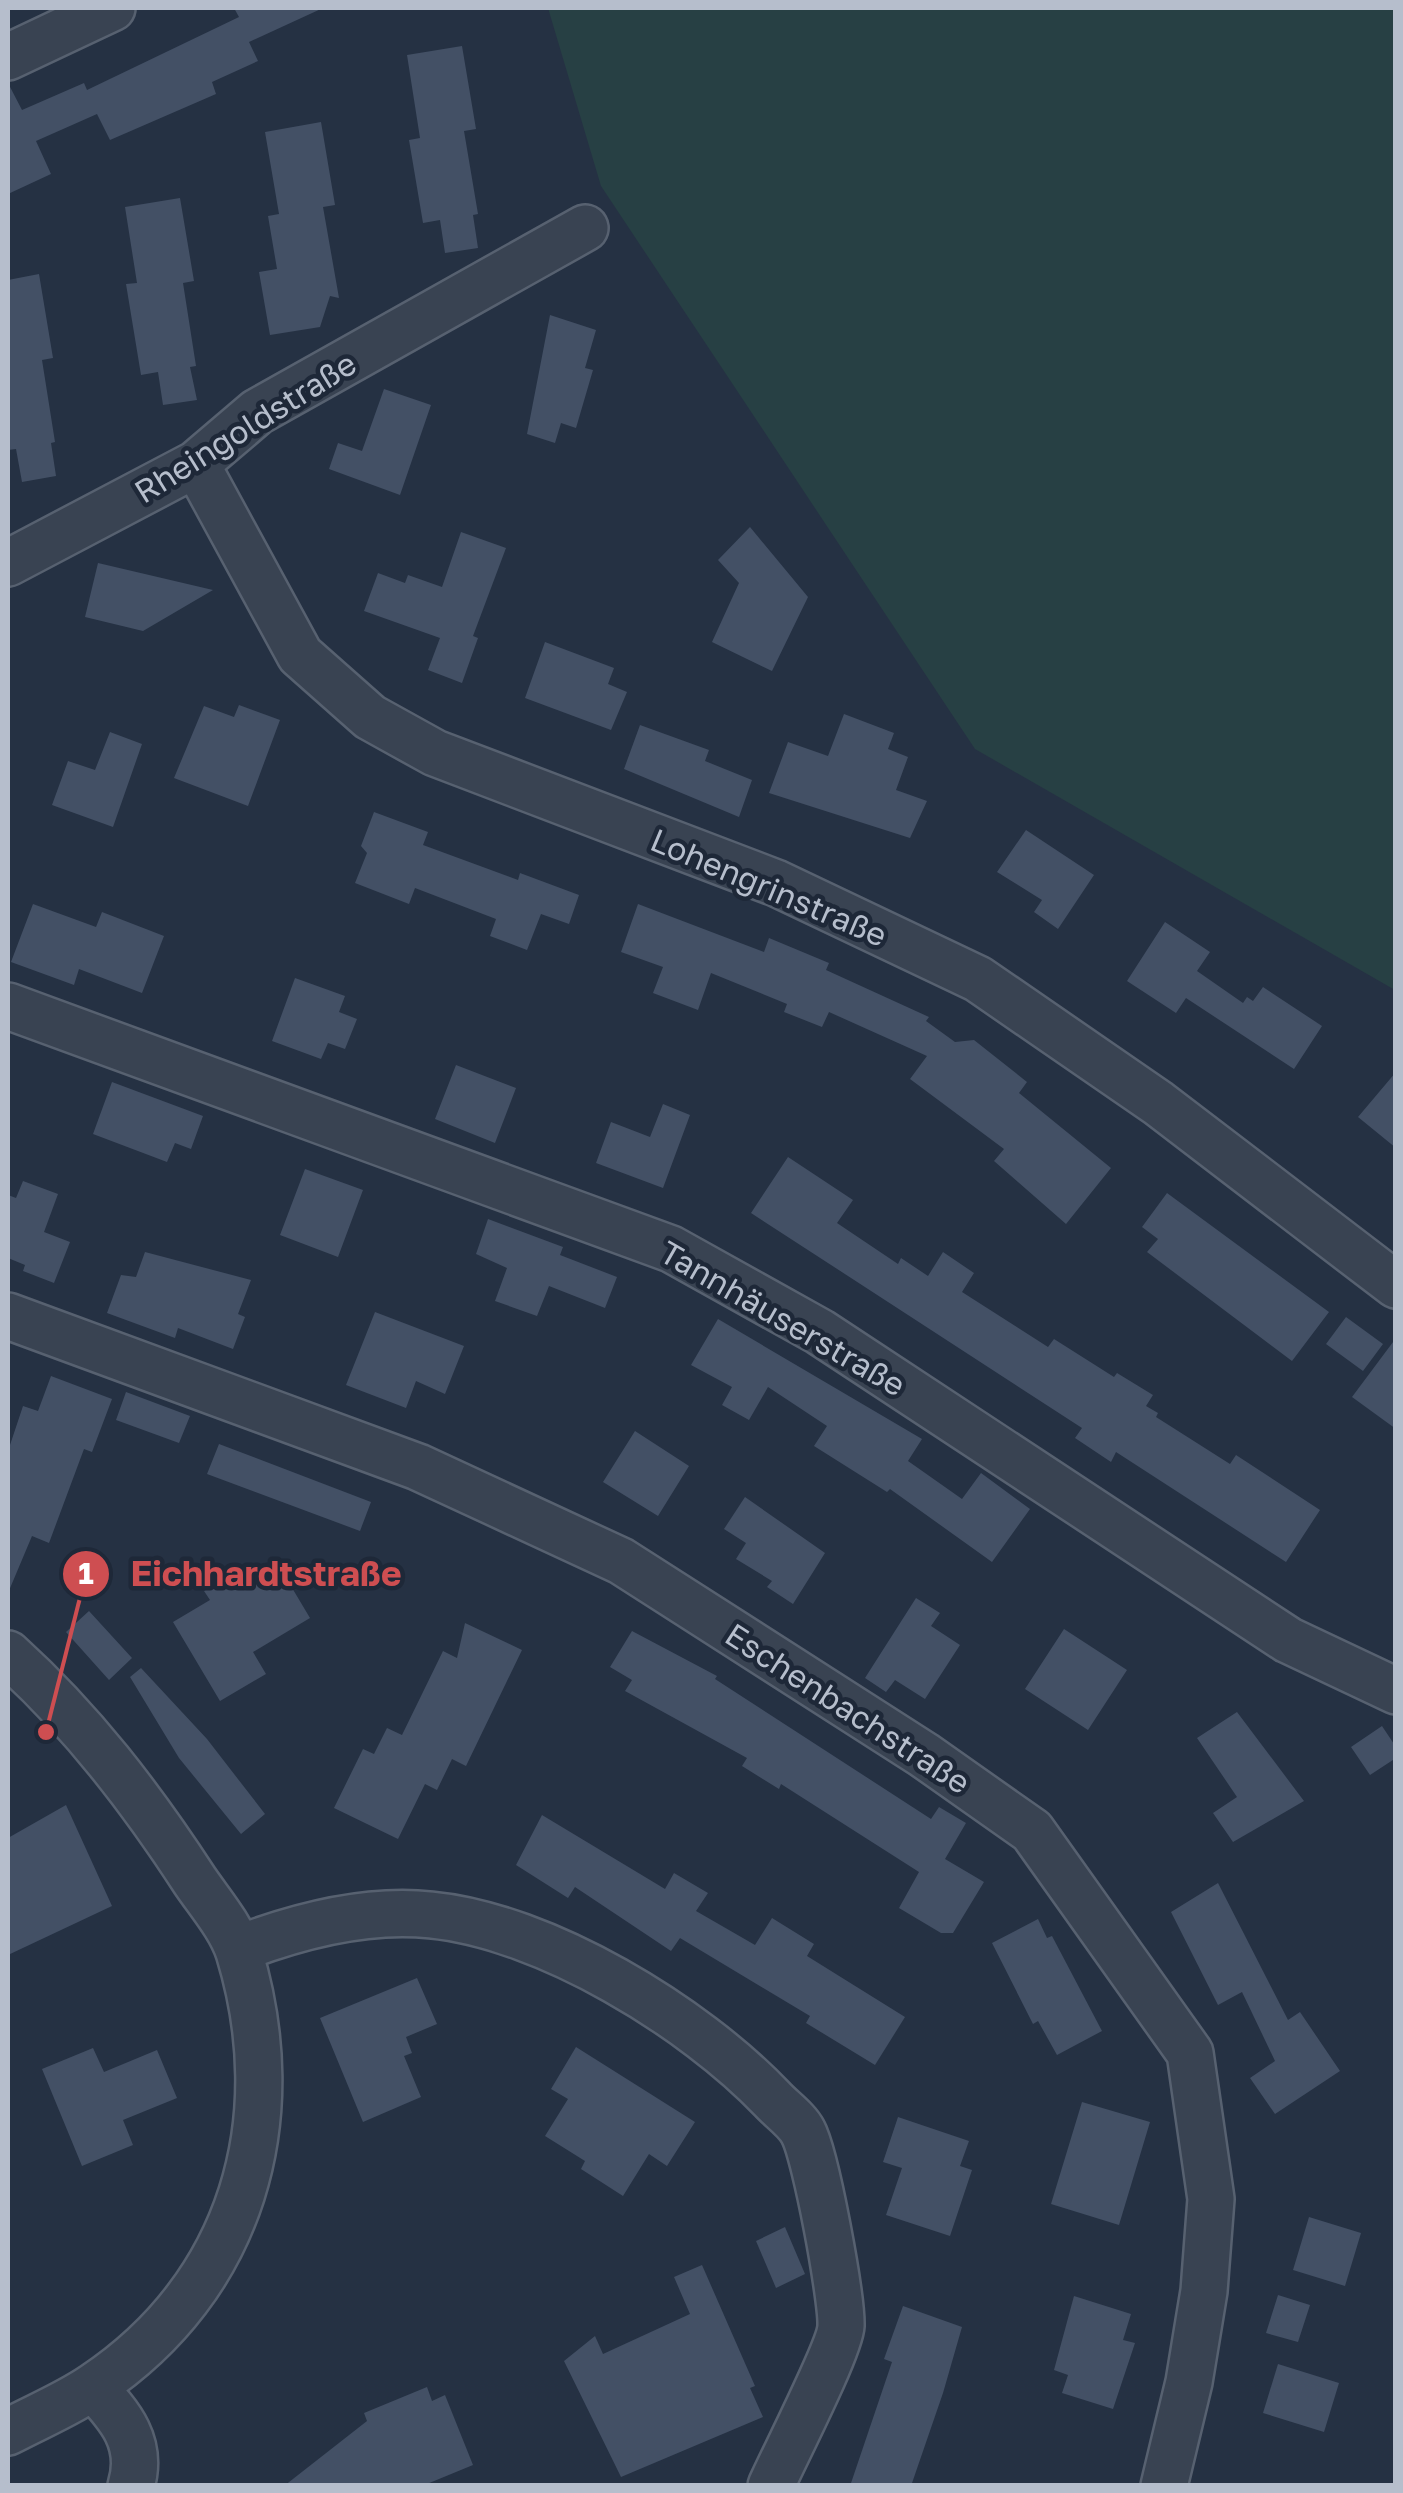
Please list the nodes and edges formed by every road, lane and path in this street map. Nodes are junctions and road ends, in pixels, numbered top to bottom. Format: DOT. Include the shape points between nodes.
graph roads {
  1 [pos="112,8"];
  2 [pos="8,57"];
  3 [pos="585,228"];
  4 [pos="196,464"];
  5 [pos="8,563"];
  6 [pos="8,1006"];
  7 [pos="1396,1285"];
  8 [pos="8,1316"];
  9 [pos="8,1654"];
  10 [pos="1396,1691"];
  11 [pos="238,1950"];
  12 [pos="92,2387"];
  13 [pos="8,2432"];
  14 [pos="131,2486"];
  15 [pos="772,2486"];
  16 [pos="1164,2486"];
  1 -- 2 [label="street"];
  3 -- 4 [label="street, Rheingoldstraße" via="257,412"];
  4 -- 5 [label="street, Rheingoldstraße"];
  4 -- 7 [label="street, Lohengrinstraße" via="300,655 370,717 434,754 776,883 978,980 1158,1103"];
  6 -- 10 [label="street, Tannhäuserstraße" via="672,1249 820,1332 1288,1640"];
  8 -- 16 [label="street, Eschenbachstraße" via="418,1467 621,1561 1032,1831 1190,2053 1211,2200 1192,2364"];
  9 -- 11 [label="street" via="100,1748 158,1823"];
  11 -- 12 [label="street" via="257,2050 260,2129 244,2196 216,2254 176,2310"];
  11 -- 15 [label="street" via="292,1928 431,1914 522,1935 665,2010 739,2064 803,2132 842,2328"];
  12 -- 13 [label="street"];
  12 -- 14 [label="street" via="128,2424 136,2469"];
}
